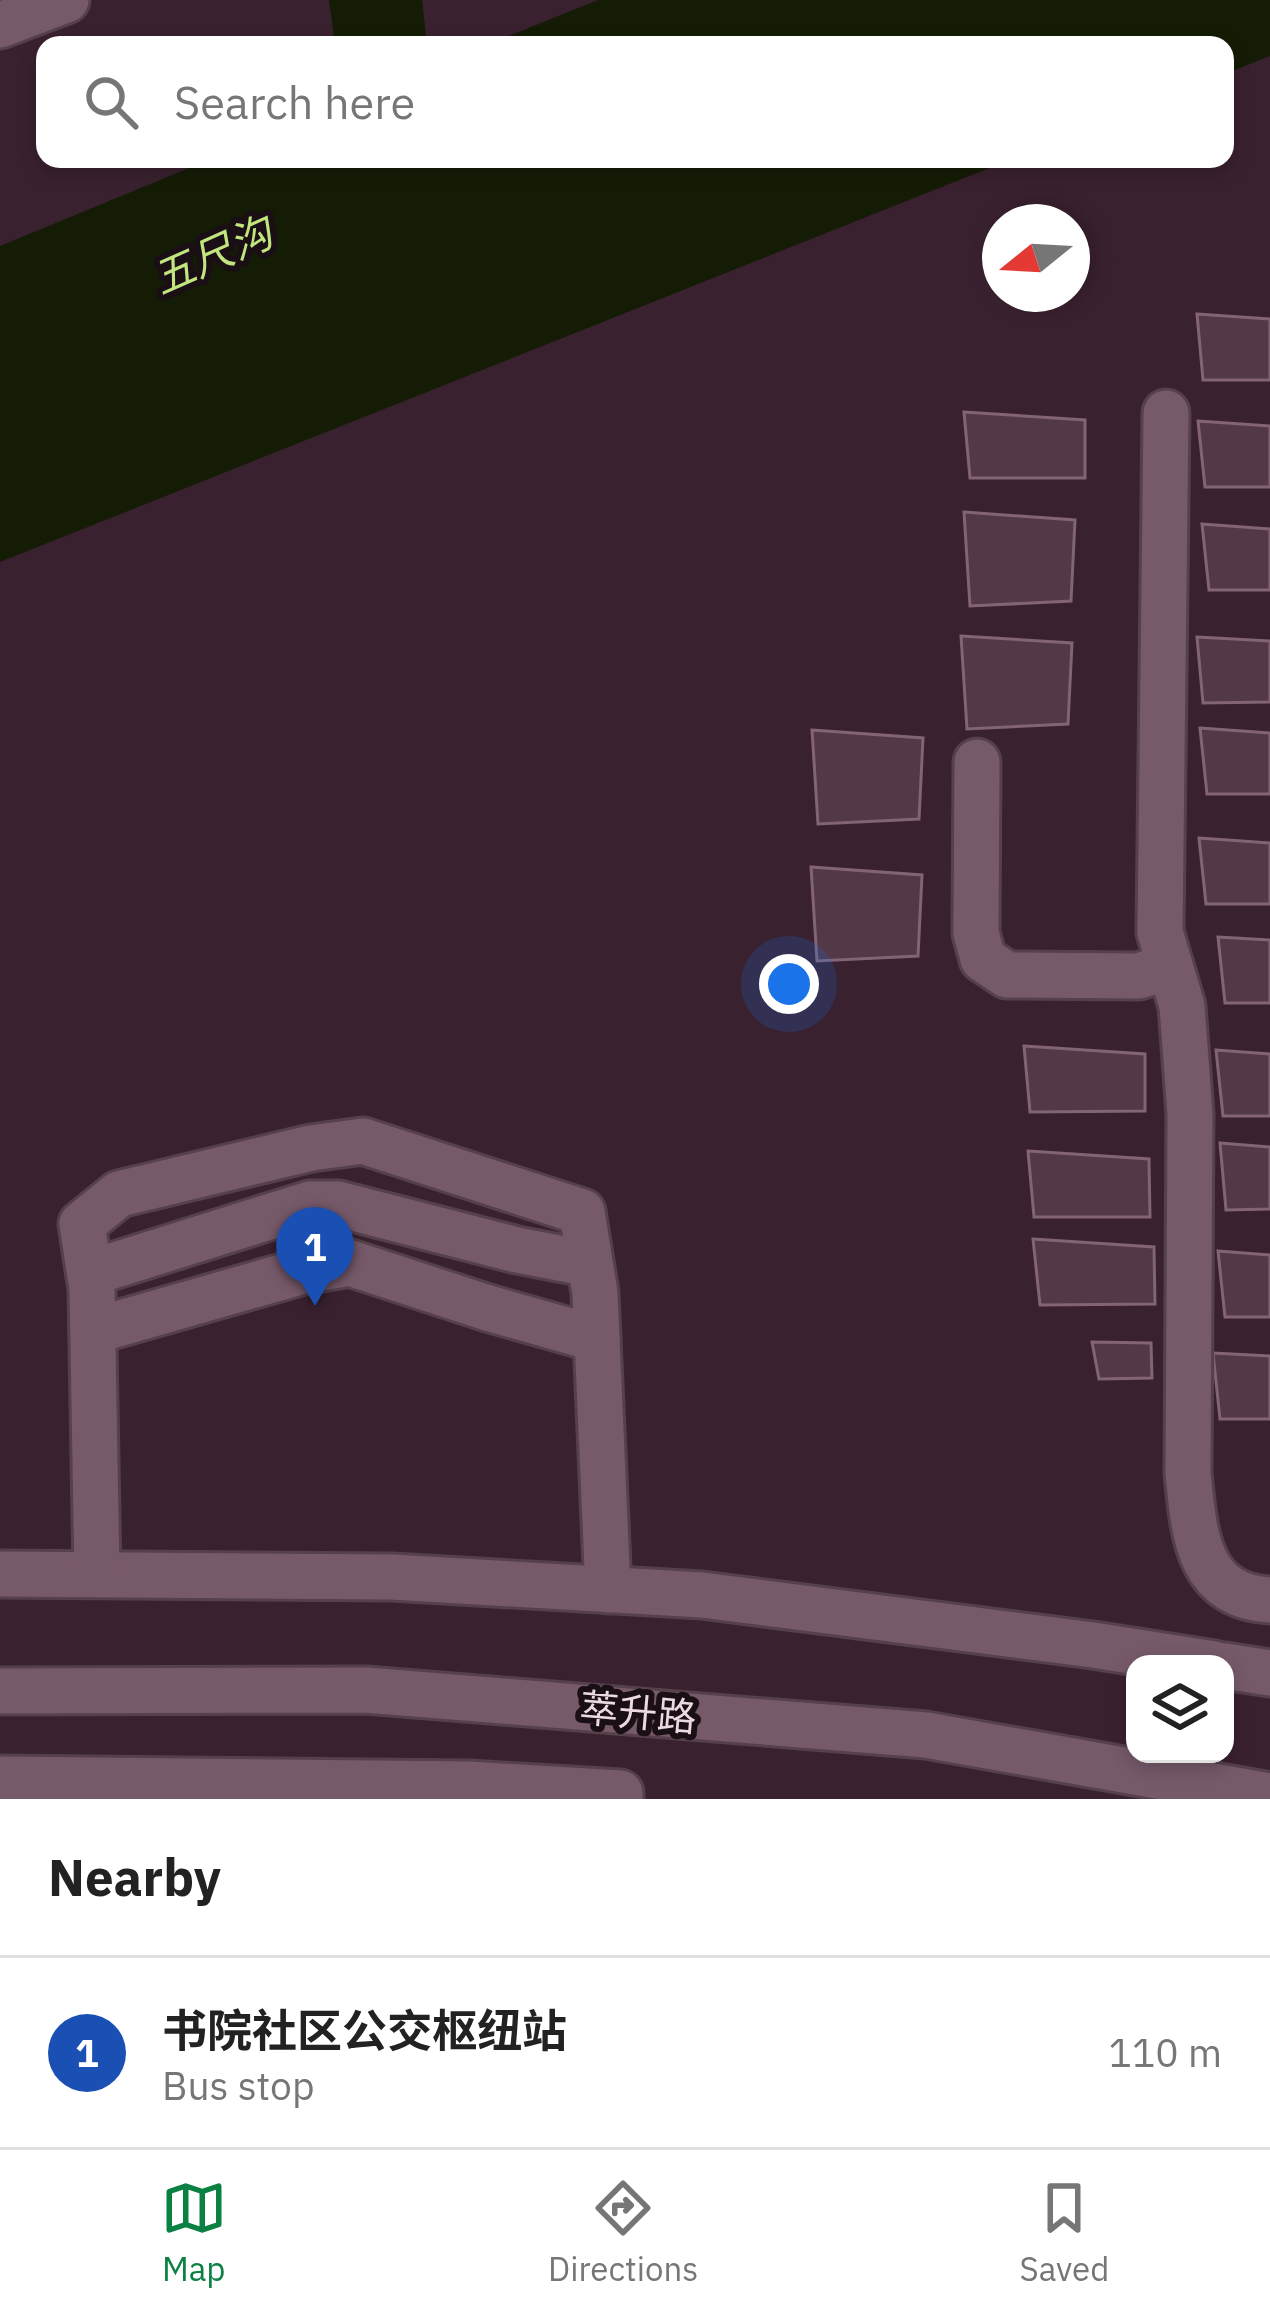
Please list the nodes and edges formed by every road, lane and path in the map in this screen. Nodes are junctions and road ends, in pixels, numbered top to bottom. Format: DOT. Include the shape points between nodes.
graph roads {
  1 [pos="66,0"];
  2 [pos="0,25"];
  3 [pos="1166,413"];
  4 [pos="977,762"];
  5 [pos="1170,966"];
  6 [pos="590,1264"];
  7 [pos="90,1273"];
  8 [pos="93,1331"];
  9 [pos="597,1339"];
  10 [pos="0,1574"];
  11 [pos="97,1574"];
  12 [pos="608,1590"];
  13 [pos="1270,1600"];
  14 [pos="1154,1655"];
  15 [pos="1234,1667"];
  16 [pos="1270,1673"];
  17 [pos="0,1690"];
  18 [pos="0,1779"];
  19 [pos="1270,1796"];
  20 [pos="620,1799"];
  1 -- 2 [label="street"];
  3 -- 5 [label="street" via="1160,932"];
  4 -- 5 [label="street" via="976,933 983,959 1007,975 1139,976"];
  5 -- 13 [label="street" via="1182,1006 1190,1114 1193,1523 1204,1560 1226,1590"];
  6 -- 7 [label="street" via="310,1204"];
  6 -- 7 [label="street" via="582,1212 363,1142 119,1194 82,1224"];
  6 -- 9 [label="street"];
  7 -- 8 [label="street"];
  8 -- 9 [label="street" via="350,1263"];
  8 -- 11 [label="street"];
  9 -- 12 [label="street"];
  10 -- 11 [label="street"];
  11 -- 12 [label="street" via="392,1577"];
  12 -- 14 [label="street" via="702,1595"];
  15 -- 16 [label="street"];
  17 -- 19 [label="street, 萃升路" via="367,1690 902,1733"];
  18 -- 20 [label="street" via="469,1784"];
}
